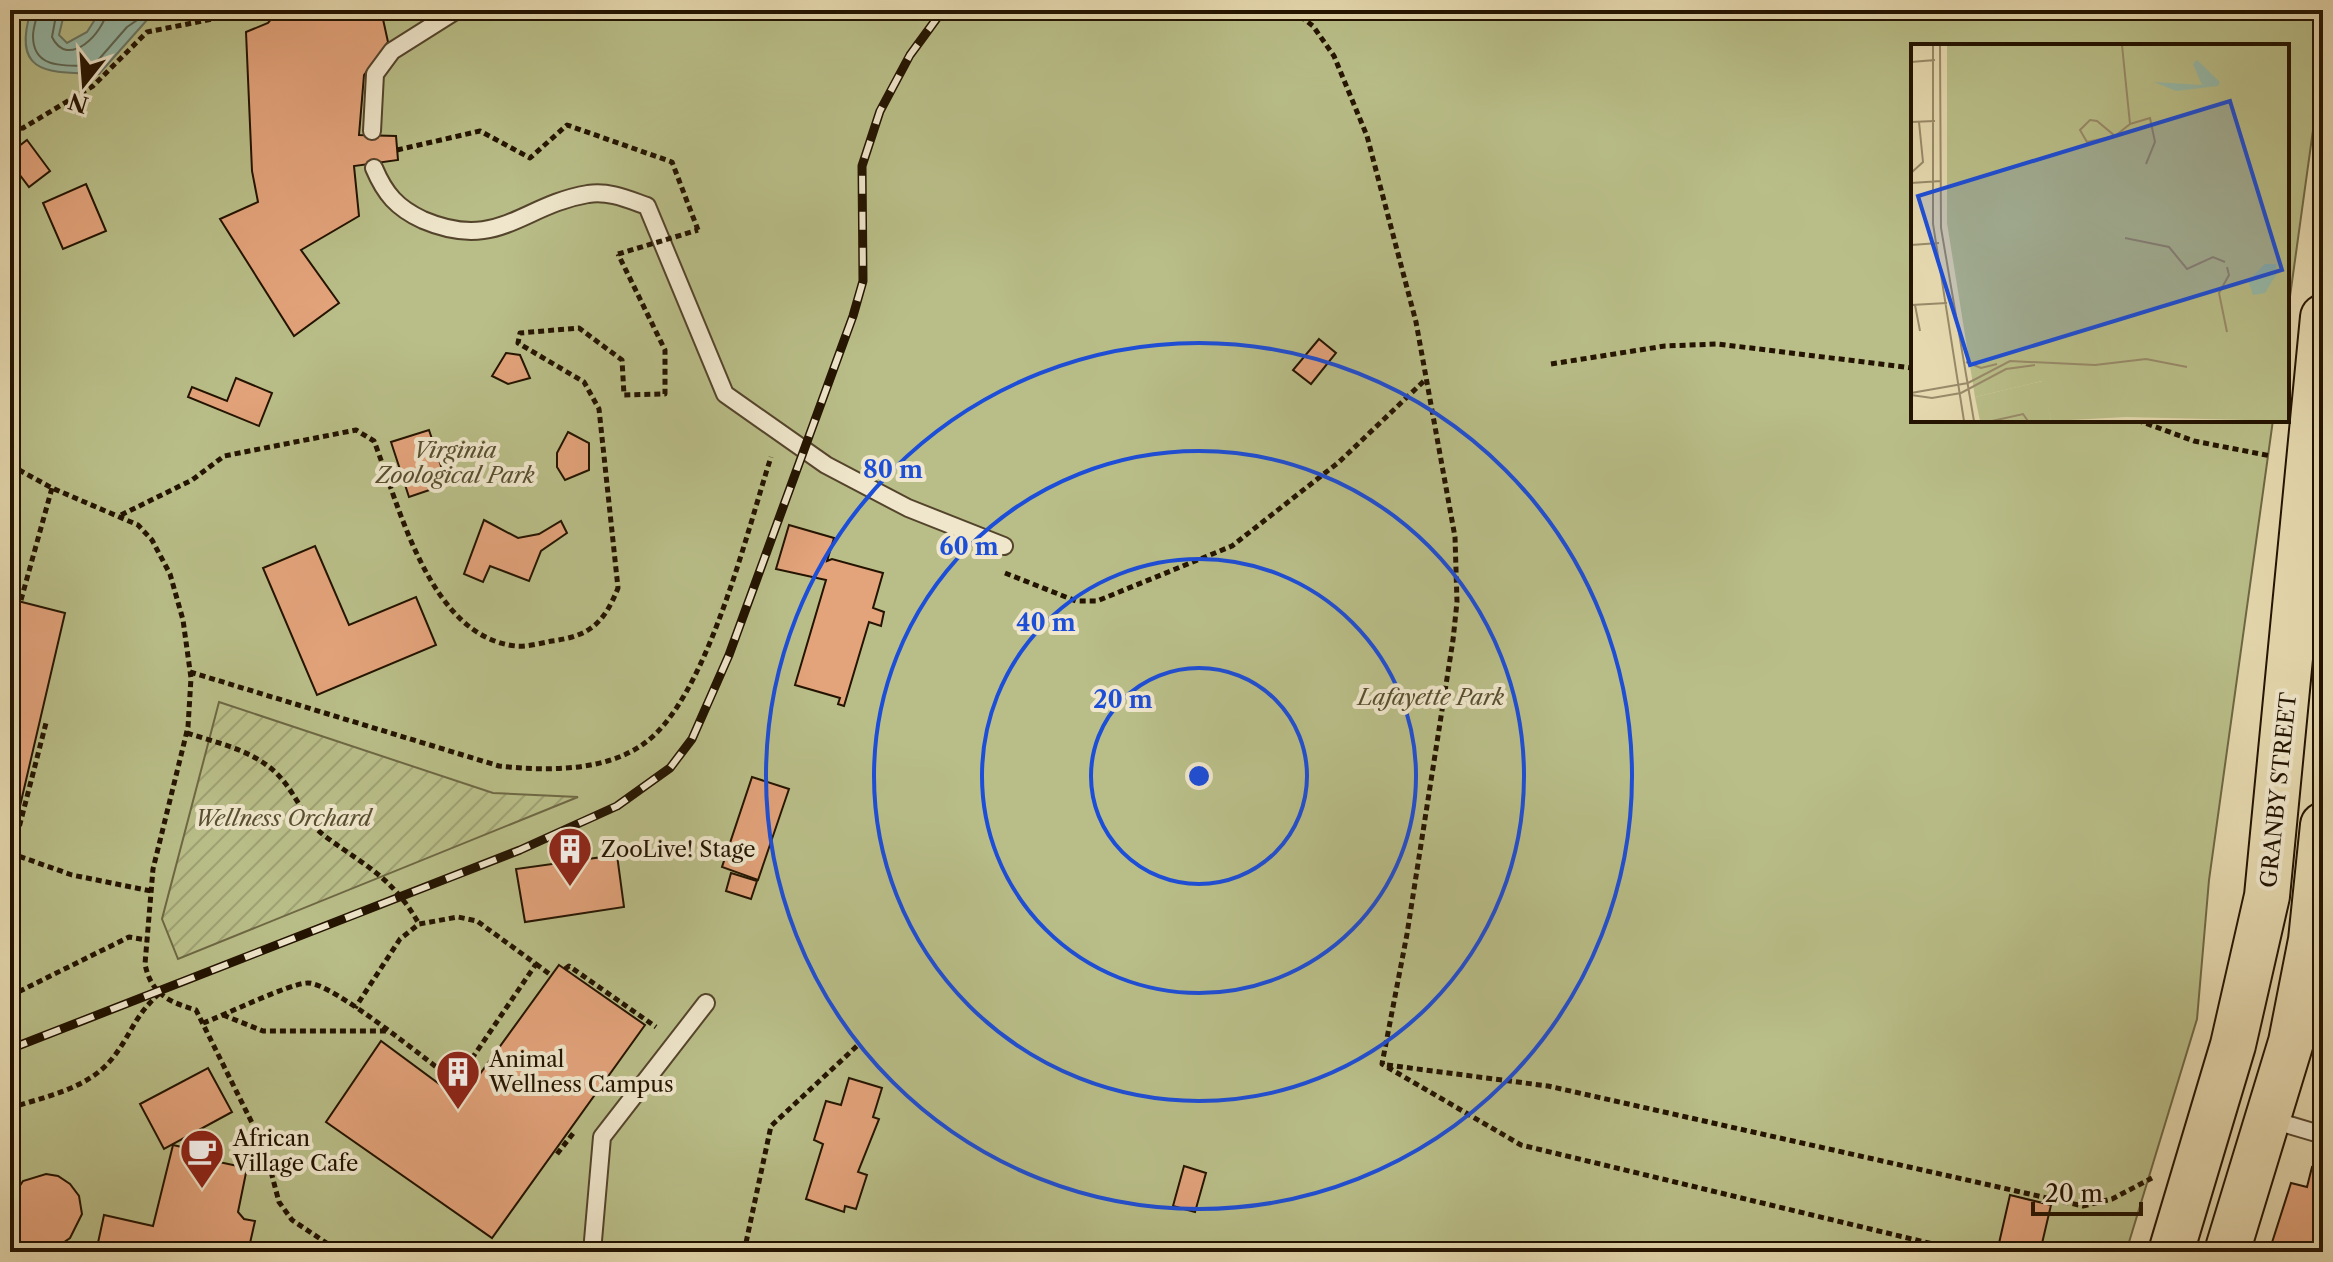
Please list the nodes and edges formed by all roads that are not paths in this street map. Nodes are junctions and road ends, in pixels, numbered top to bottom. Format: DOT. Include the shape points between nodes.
graph roads {
  1 [pos="457,10"];
  2 [pos="372,131"];
  3 [pos="374,168"];
  4 [pos="2323,317"];
  5 [pos="1004,546"];
  6 [pos="2323,825"];
  7 [pos="706,1003"];
  8 [pos="2267,1119"];
  9 [pos="2323,1135"];
  10 [pos="592,1252"];
  11 [pos="2171,1252"];
  12 [pos="2227,1252"];
  1 -- 2 [label="lane" via="392,51 375,74"];
  3 -- 5 [label="lane" via="386,195 410,214 446,229 486,231 586,195 613,193 647,206 725,394 826,465 908,508"];
  4 -- 11 [label="main road, GRANBY STREET" via="2271,872 2246,997"];
  6 -- 8 [label="main road" via="2311,940 2291,1042"];
  7 -- 10 [label="lane" via="602,1137"];
  8 -- 9 [label="lane"];
  8 -- 12 [label="main road"];
}
